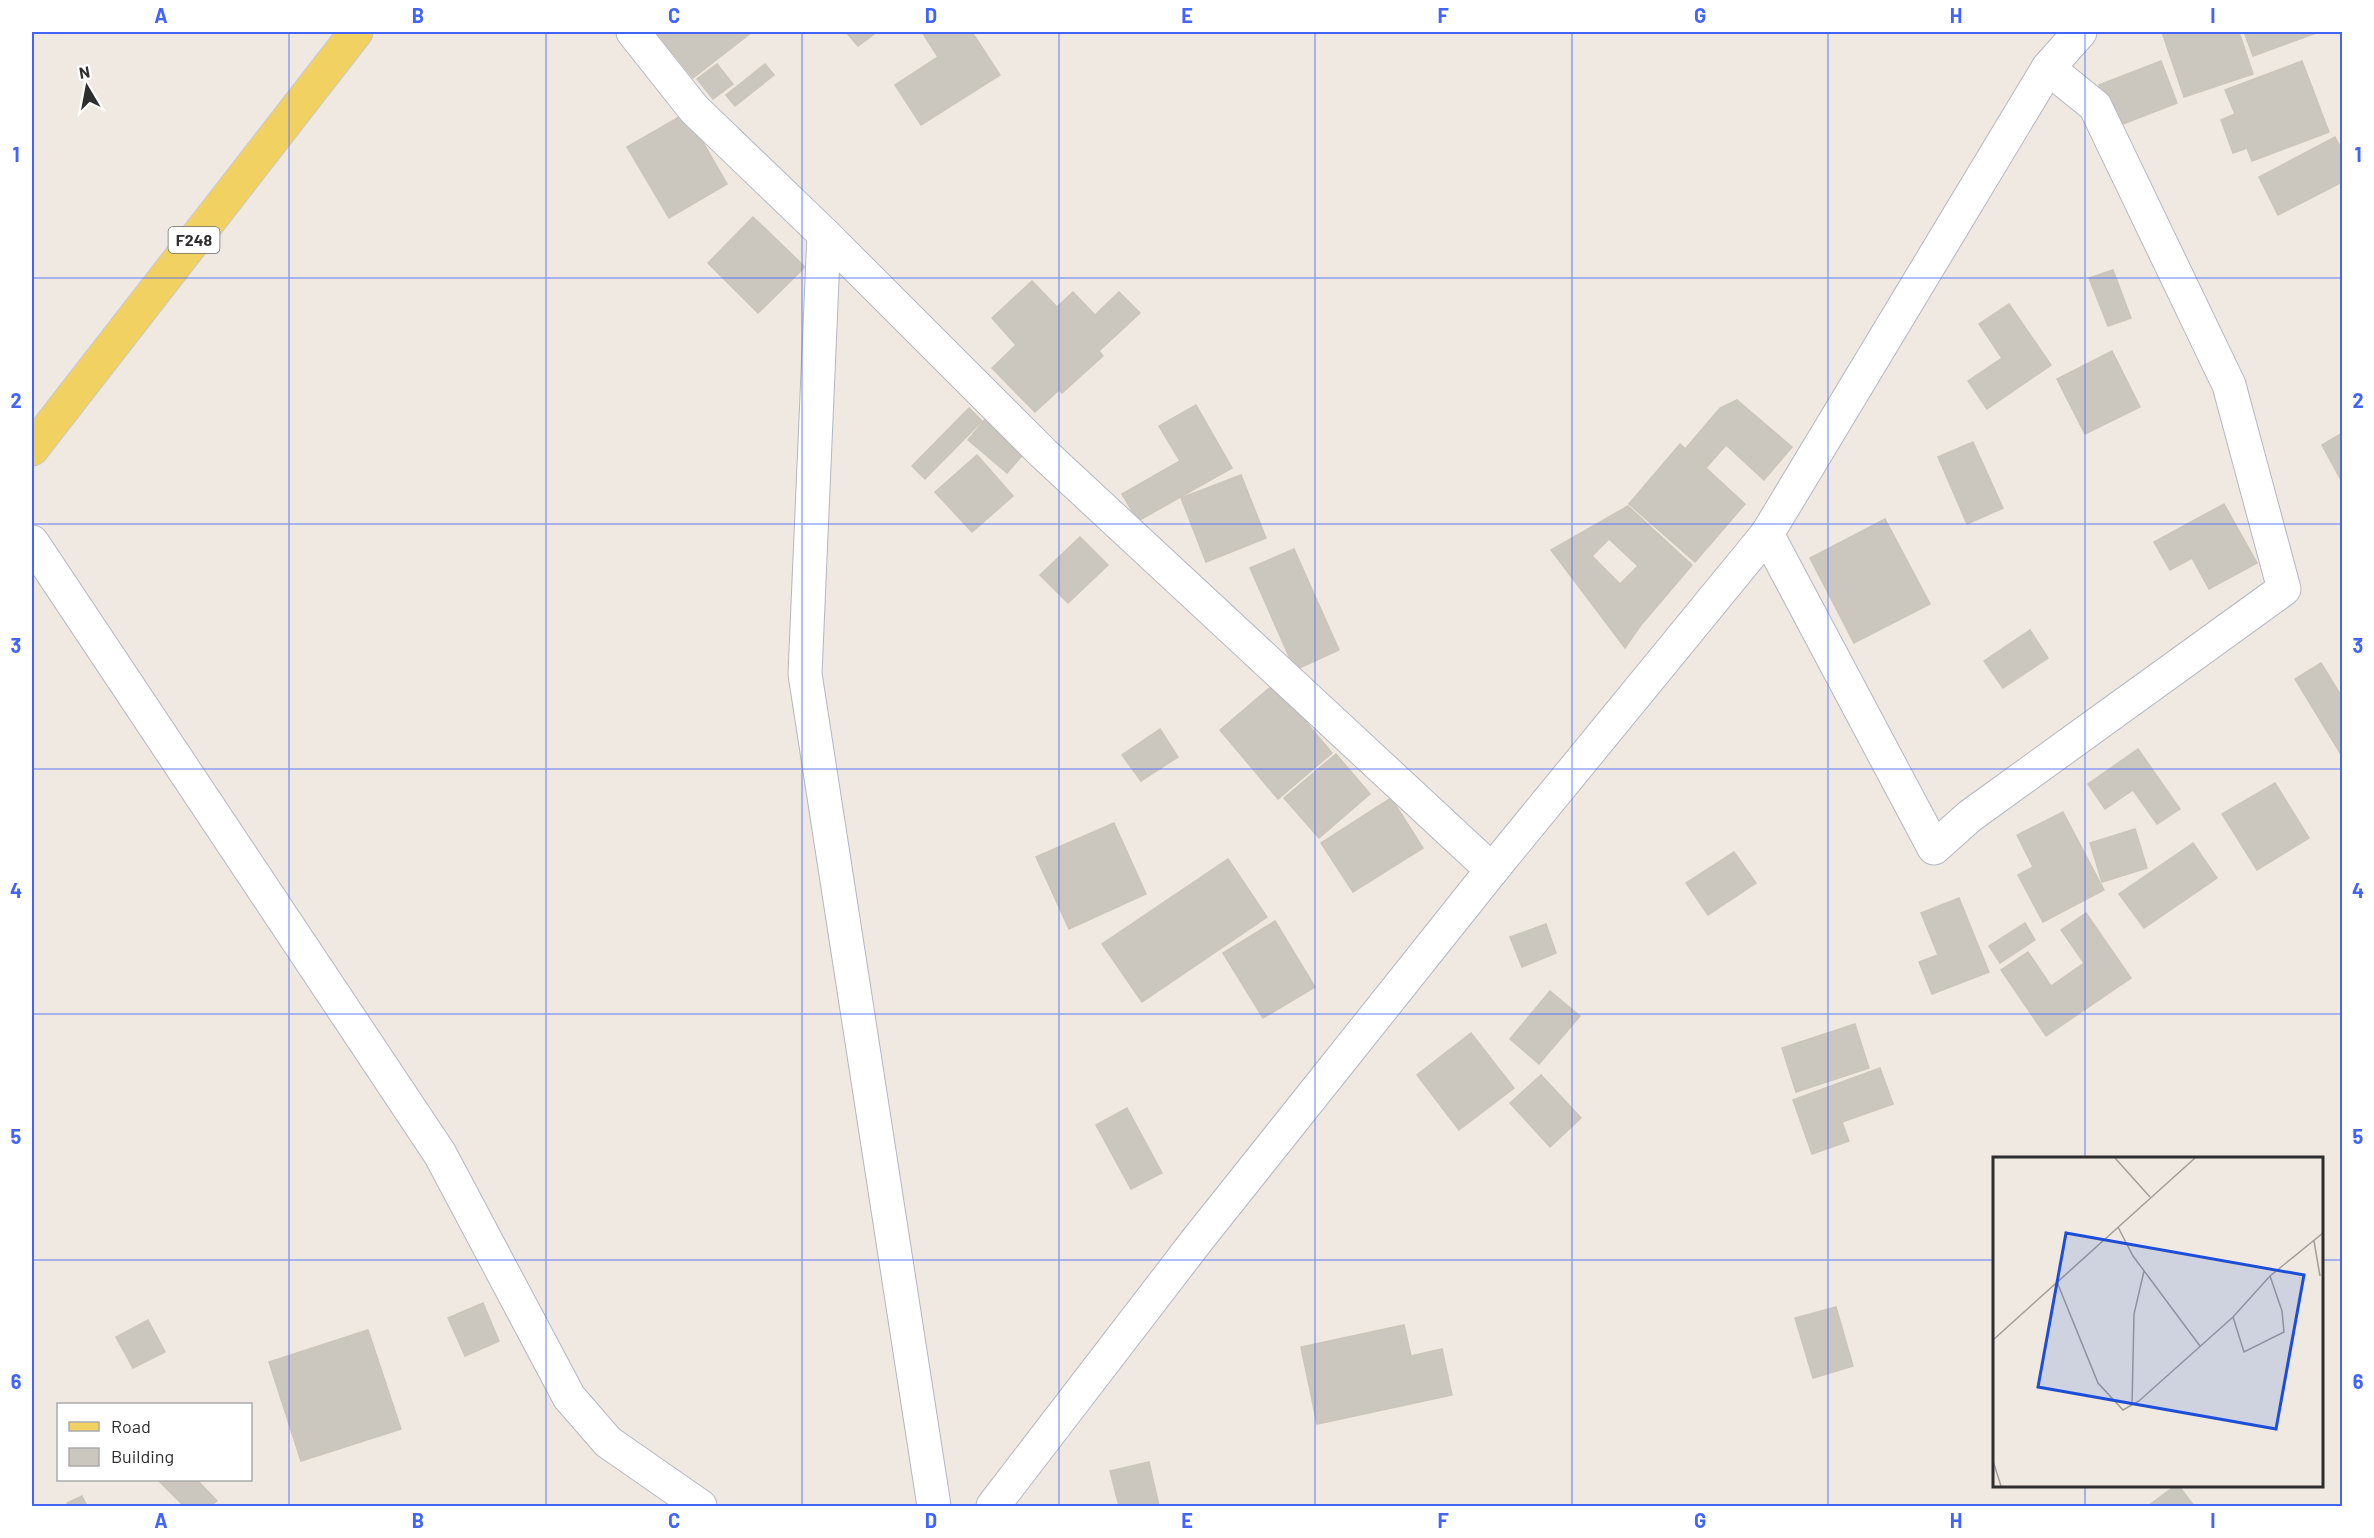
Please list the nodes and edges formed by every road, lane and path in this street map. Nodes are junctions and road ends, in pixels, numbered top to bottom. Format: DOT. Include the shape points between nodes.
graph roads {
  1 [pos="356,32"];
  2 [pos="633,32"];
  3 [pos="2080,32"];
  4 [pos="2048,68"];
  5 [pos="824,234"];
  6 [pos="32,449"];
  7 [pos="1767,534"];
  8 [pos="32,542"];
  9 [pos="1492,870"];
  10 [pos="700,1506"];
  11 [pos="934,1506"];
  12 [pos="993,1506"];
  1 -- 6 [label="main road, F248"];
  2 -- 5 [label="street" via="694,109"];
  3 -- 4 [label="street"];
  4 -- 7 [label="street"];
  4 -- 7 [label="street" via="2095,106 2229,385 2284,589 1970,816 1934,848"];
  5 -- 9 [label="street" via="1043,453"];
  5 -- 11 [label="street" via="805,674"];
  7 -- 9 [label="street"];
  8 -- 10 [label="street" via="440,1154 569,1397 608,1442"];
  9 -- 12 [label="street" via="1198,1239"];
}
